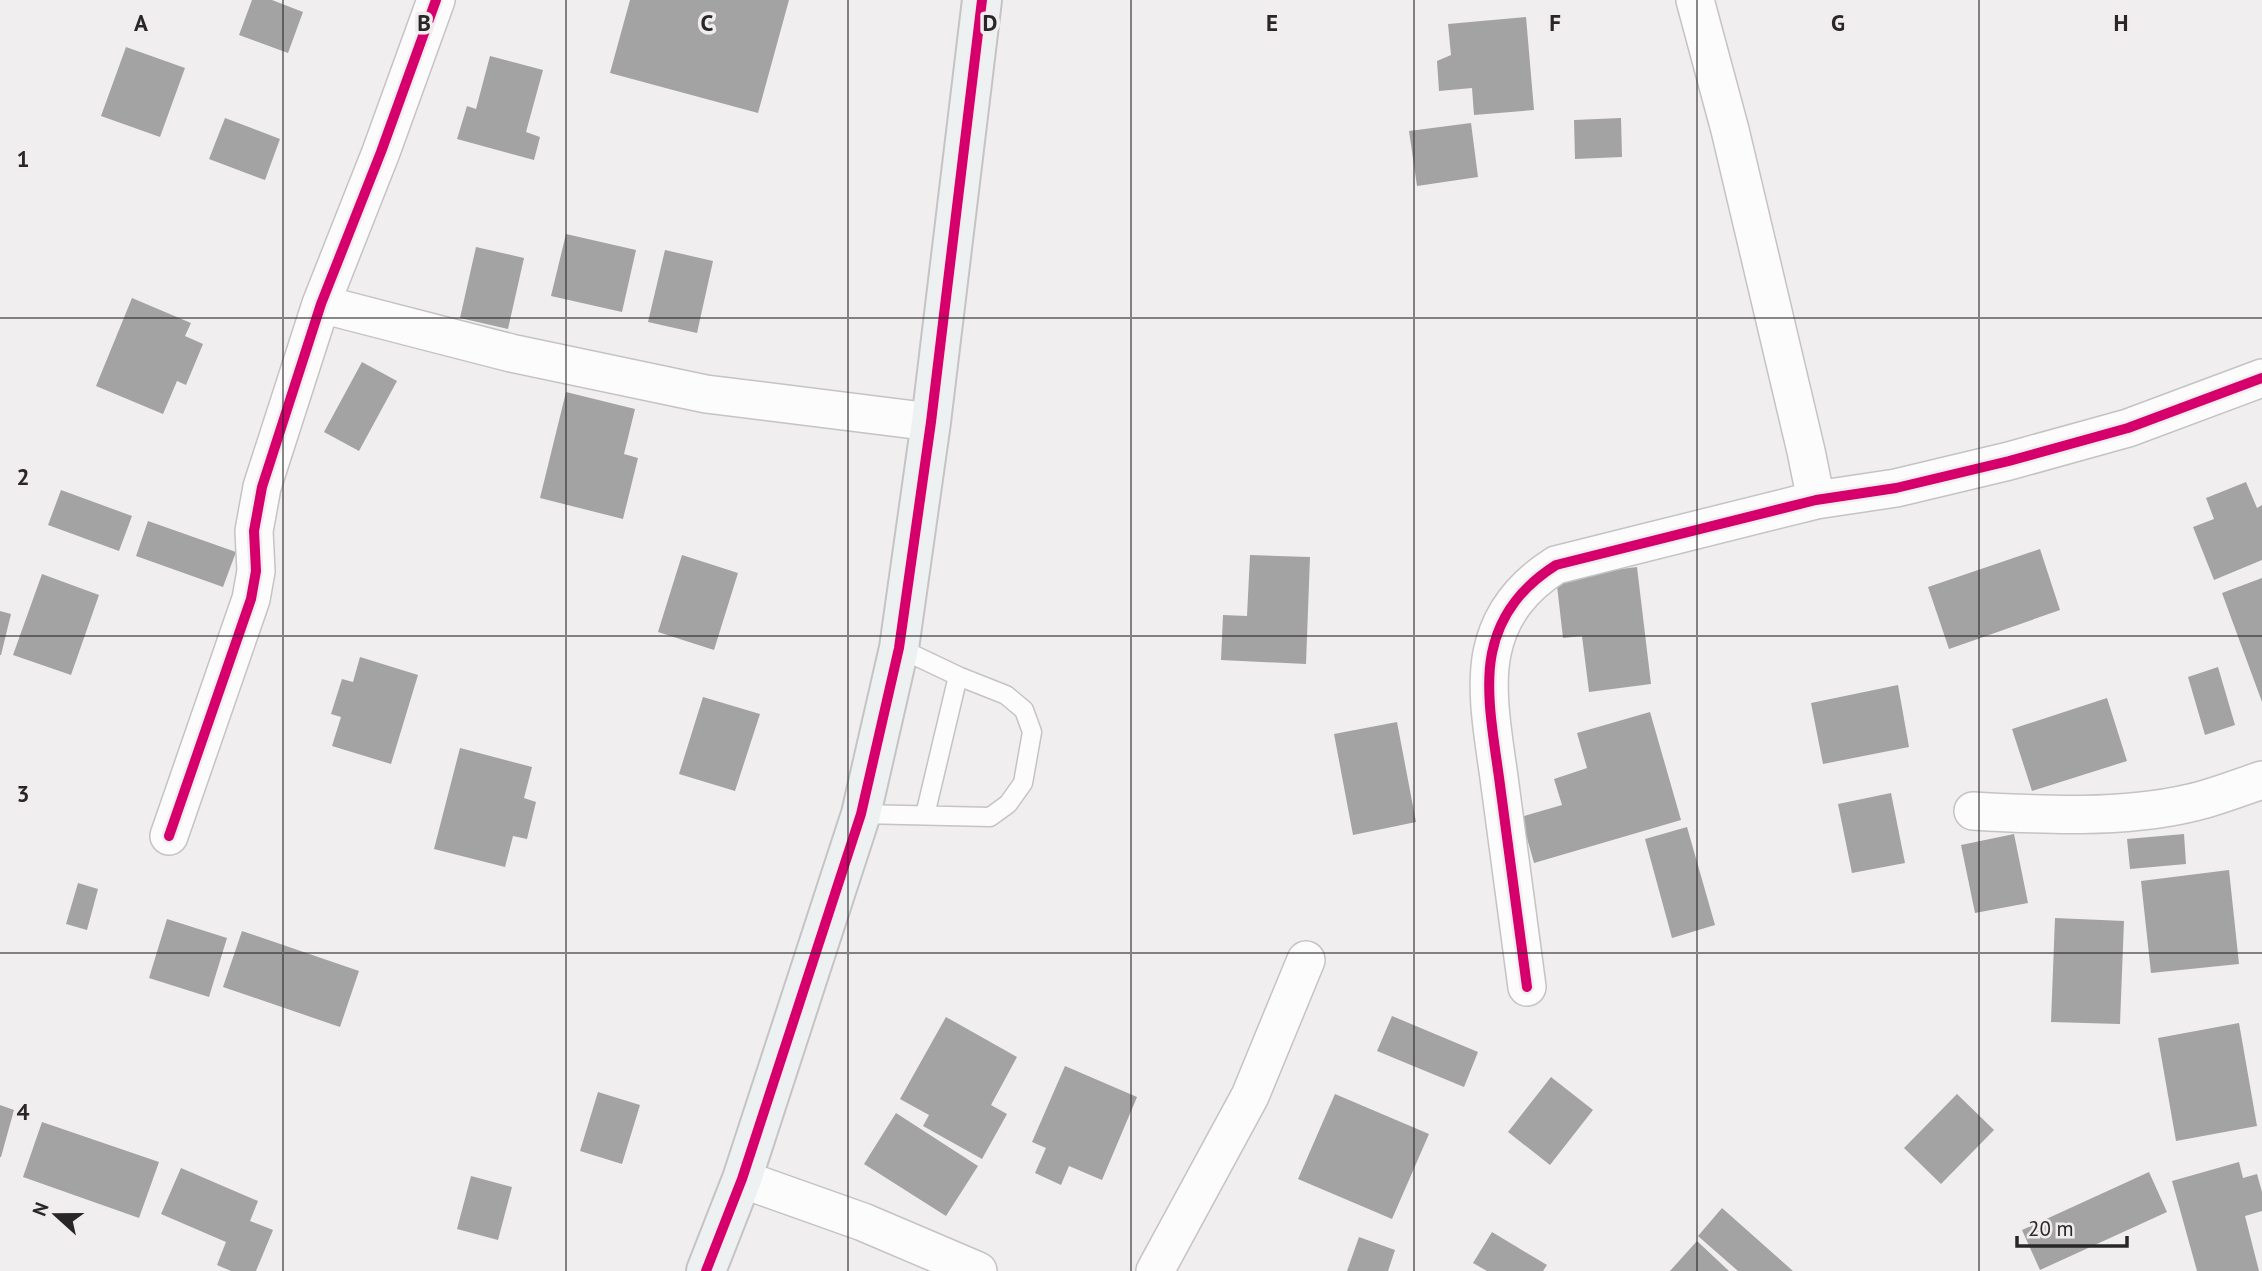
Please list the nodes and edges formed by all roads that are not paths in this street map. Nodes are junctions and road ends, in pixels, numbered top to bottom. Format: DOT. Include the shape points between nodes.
graph roads {
  1 [pos="436,0"];
  2 [pos="982,0"];
  3 [pos="1695,0"];
  4 [pos="321,304"];
  5 [pos="2262,378"];
  6 [pos="931,422"];
  7 [pos="1816,500"];
  8 [pos="899,648"];
  9 [pos="958,676"];
  10 [pos="2262,780"];
  11 [pos="1973,811"];
  12 [pos="860,814"];
  13 [pos="925,816"];
  14 [pos="169,836"];
  15 [pos="1306,960"];
  16 [pos="1527,987"];
  17 [pos="742,1179"];
  18 [pos="706,1271"];
  19 [pos="978,1271"];
  20 [pos="1155,1271"];
  1 -- 4 [label="street"];
  2 -- 6 [label="street"];
  3 -- 7 [label="street"];
  4 -- 6 [label="street" via="511,353 706,394"];
  4 -- 14 [label="street" via="262,487 254,531 256,571 251,599"];
  5 -- 7 [label="street" via="2128,428 2035,454 1896,488"];
  6 -- 8 [label="street"];
  7 -- 16 [label="street" via="1556,565 1514,600 1492,653 1490,709"];
  8 -- 9 [label="lane"];
  8 -- 12 [label="street"];
  9 -- 13 [label="lane"];
  9 -- 13 [label="lane" via="1006,695 1024,710 1032,732 1023,783 1008,804 990,817"];
  10 -- 11 [label="street" via="2189,804 2117,813"];
  12 -- 13 [label="lane"];
  12 -- 17 [label="street"];
  15 -- 20 [label="street" via="1250,1096"];
  17 -- 18 [label="street"];
  17 -- 19 [label="street" via="863,1222"];
}
